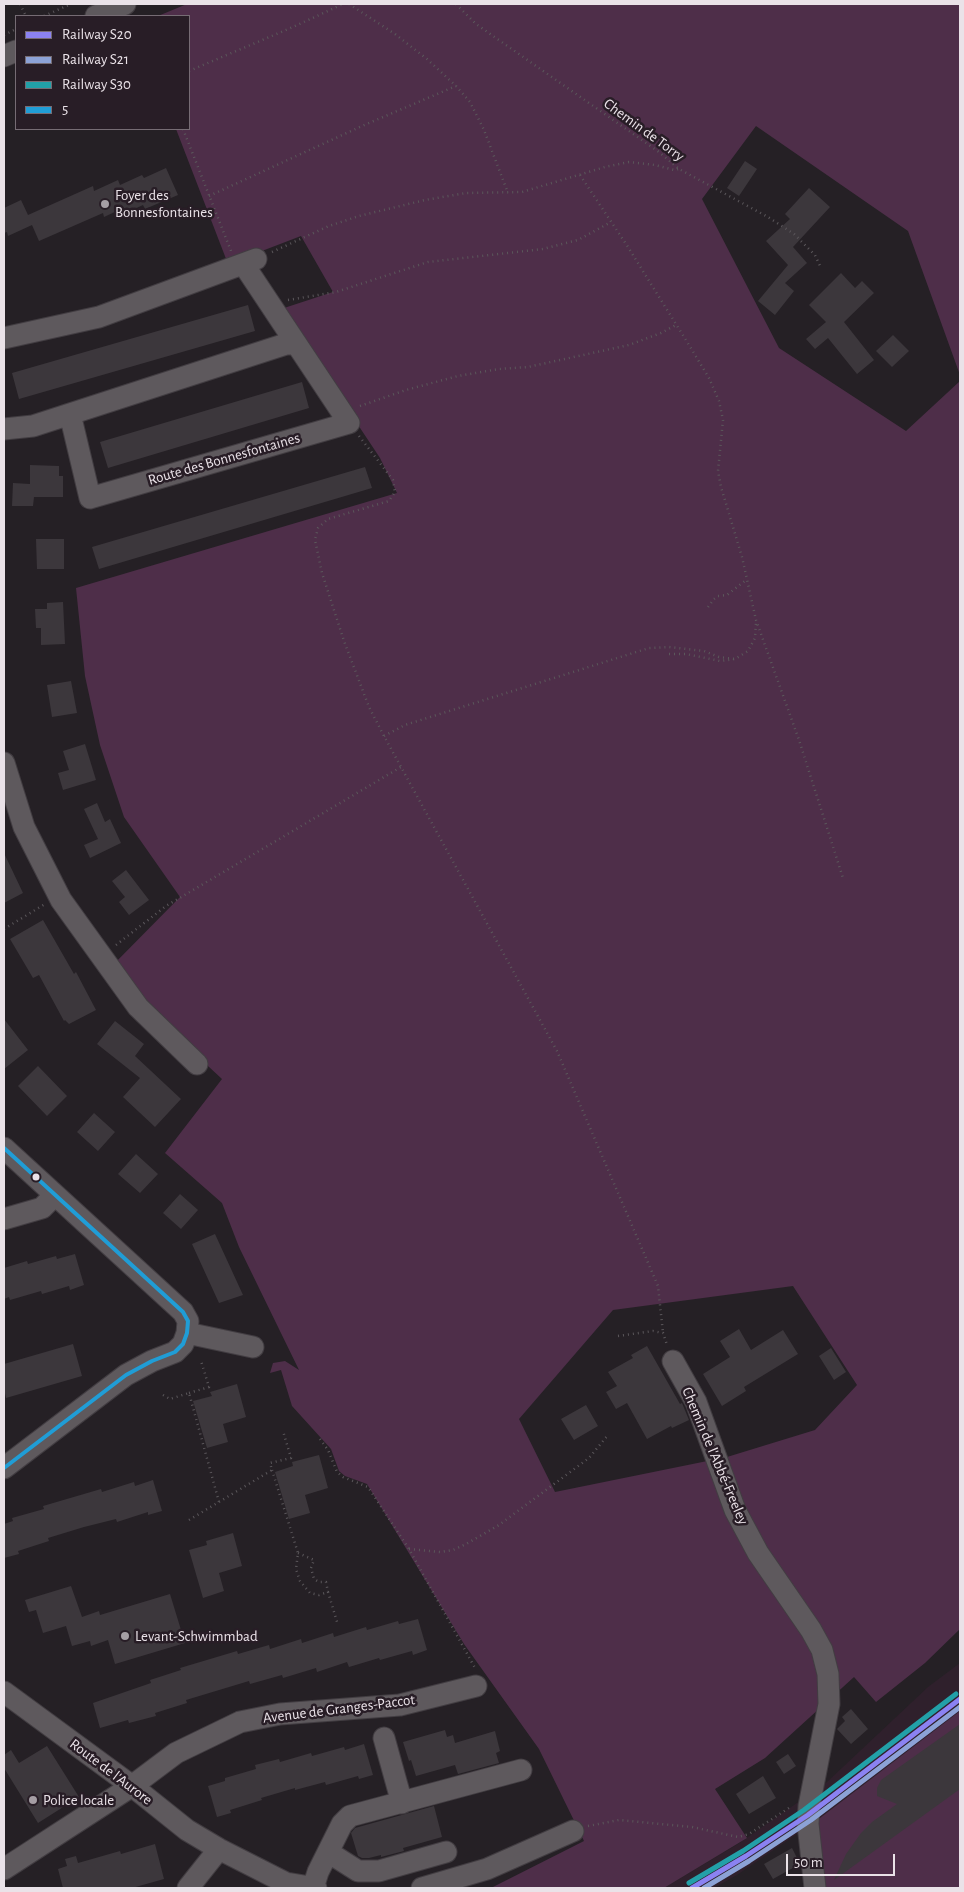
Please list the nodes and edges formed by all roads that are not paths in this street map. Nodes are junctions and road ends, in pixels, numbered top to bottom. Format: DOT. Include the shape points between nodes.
graph roads {
  1 [pos="125,4"];
  2 [pos="98,15"];
  3 [pos="4,338"];
  4 [pos="295,344"];
  5 [pos="70,414"];
  6 [pos="4,429"];
  7 [pos="4,763"];
  8 [pos="198,1064"];
  9 [pos="4,1148"];
  10 [pos="56,1195"];
  11 [pos="4,1219"];
  12 [pos="187,1333"];
  13 [pos="253,1347"];
  14 [pos="673,1360"];
  15 [pos="4,1468"];
  16 [pos="476,1686"];
  17 [pos="4,1692"];
  18 [pos="384,1738"];
  19 [pos="521,1770"];
  20 [pos="132,1786"];
  21 [pos="402,1802"];
  22 [pos="573,1831"];
  23 [pos="219,1849"];
  24 [pos="328,1852"];
  25 [pos="446,1852"];
  26 [pos="4,1869"];
  27 [pos="188,1888"];
  28 [pos="315,1888"];
  29 [pos="422,1888"];
  30 [pos="815,1888"];
  1 -- 2 [label="street"];
  3 -- 4 [label="street" via="99,317 250,262"];
  4 -- 5 [label="street" via="286,344"];
  4 -- 5 [label="street, Route des Bonnesfontaines" via="352,415 90,498"];
  5 -- 6 [label="street" via="33,426"];
  7 -- 8 [label="street" via="24,827 61,900 138,1007"];
  9 -- 10 [label="street"];
  10 -- 11 [label="street" via="42,1208"];
  10 -- 12 [label="street" via="183,1312 188,1321"];
  12 -- 13 [label="street"];
  12 -- 15 [label="street" via="184,1344 175,1352 126,1375"];
  14 -- 30 [label="street, Chemin de l'Abbé-Freeley" via="696,1402 735,1510 758,1554 822,1650 828,1674 829,1704 810,1799 808,1828"];
  16 -- 20 [label="street, Avenue de Granges-Paccot" via="400,1705 280,1714 240,1722 176,1753"];
  17 -- 20 [label="street, Route de l'Aurore"];
  18 -- 21 [label="street"];
  19 -- 21 [label="street"];
  20 -- 23 [label="street, Route de l'Aurore" via="187,1830"];
  20 -- 26 [label="street, Avenue de Granges-Paccot"];
  21 -- 24 [label="street" via="350,1816 342,1824"];
  22 -- 29 [label="street" via="487,1869"];
  23 -- 27 [label="street"];
  23 -- 28 [label="street, Route de l'Aurore" via="286,1883"];
  24 -- 25 [label="street" via="358,1871 379,1871"];
  24 -- 28 [label="street" via="318,1872"];
}
